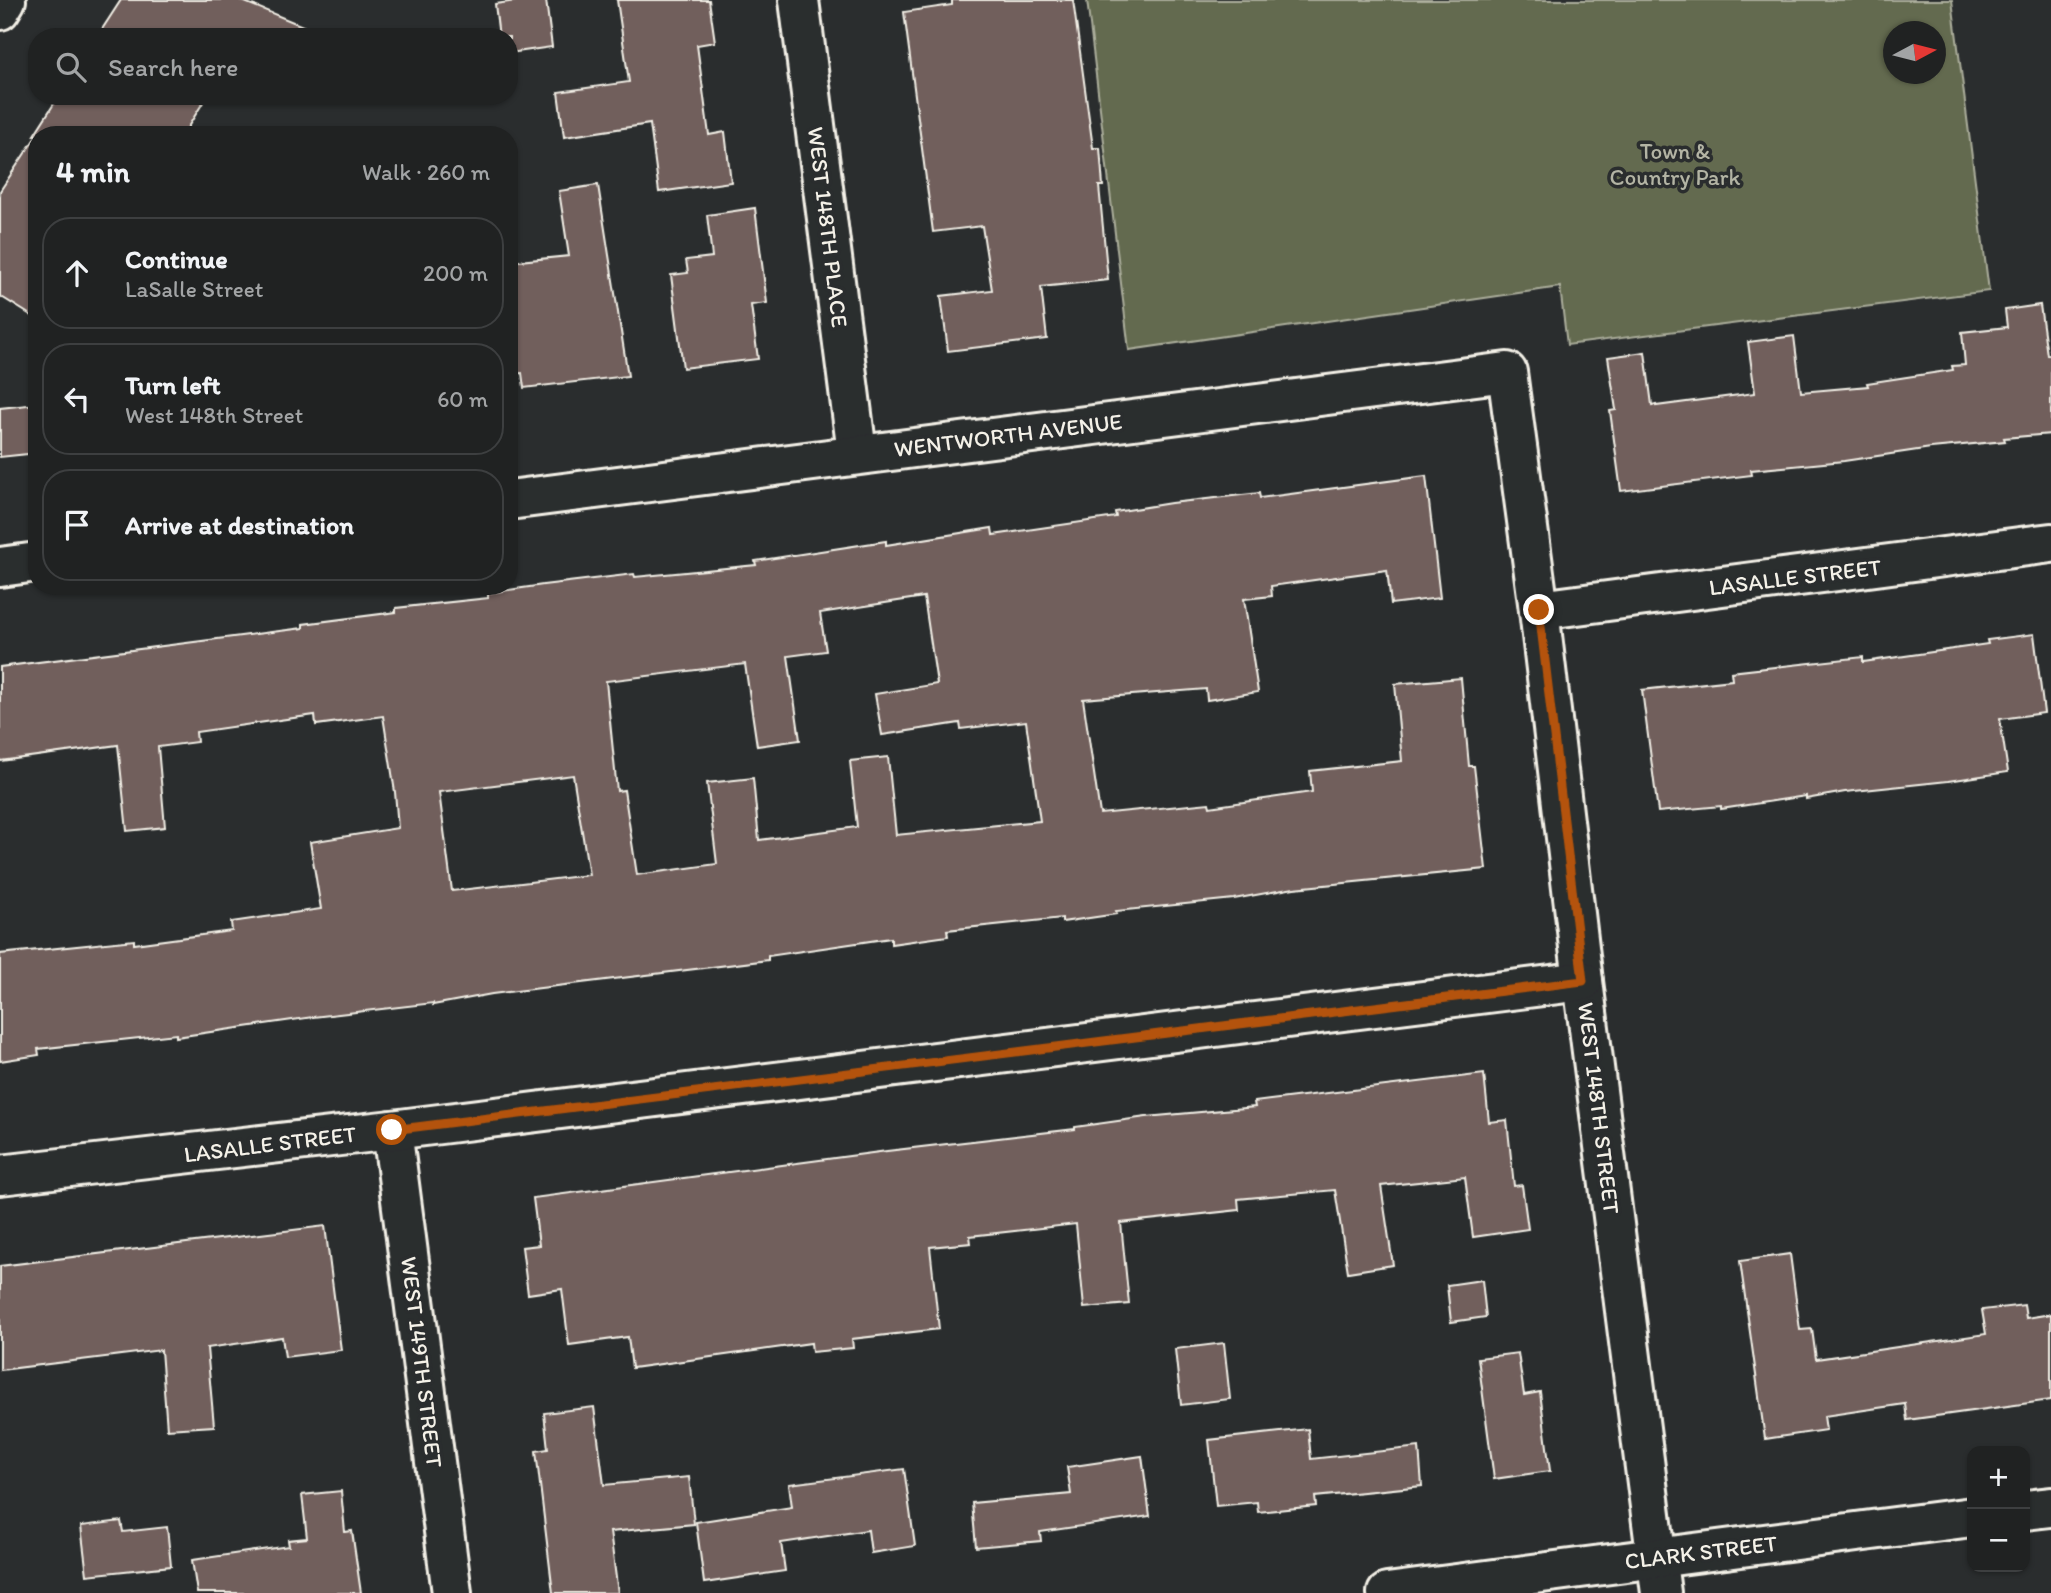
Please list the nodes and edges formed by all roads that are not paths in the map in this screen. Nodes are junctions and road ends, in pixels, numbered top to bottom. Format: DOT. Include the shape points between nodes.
graph roads {
  1 [pos="6,0"];
  2 [pos="799,0"];
  3 [pos="0,10"];
  4 [pos="1507,372"];
  5 [pos="857,453"];
  6 [pos="518,498"];
  7 [pos="2051,543"];
  8 [pos="28,563"];
  9 [pos="0,567"];
  10 [pos="1539,610"];
  11 [pos="1583,981"];
  12 [pos="392,1130"];
  13 [pos="0,1175"];
  14 [pos="2051,1507"];
  15 [pos="2030,1509"];
  16 [pos="1967,1518"];
  17 [pos="1658,1576"];
  18 [pos="453,1593"];
  19 [pos="1387,1593"];
  1 -- 3 [label="street"];
  2 -- 5 [label="street, WEST 148TH PLACE"];
  4 -- 5 [label="street, WENTWORTH AVENUE"];
  4 -- 10 [label="street, WEST 148TH STREET"];
  5 -- 6 [label="street, WENTWORTH AVENUE"];
  7 -- 10 [label="street, LASALLE STREET"];
  8 -- 9 [label="street"];
  10 -- 11 [label="street, WEST 148TH STREET"];
  11 -- 12 [label="street, LASALLE STREET"];
  11 -- 17 [label="street, WEST 148TH STREET"];
  12 -- 13 [label="street, LASALLE STREET"];
  12 -- 18 [label="street, WEST 149TH STREET"];
  14 -- 15 [label="street"];
  16 -- 17 [label="street, CLARK STREET"];
  17 -- 19 [label="street, CLARK STREET"];
}
